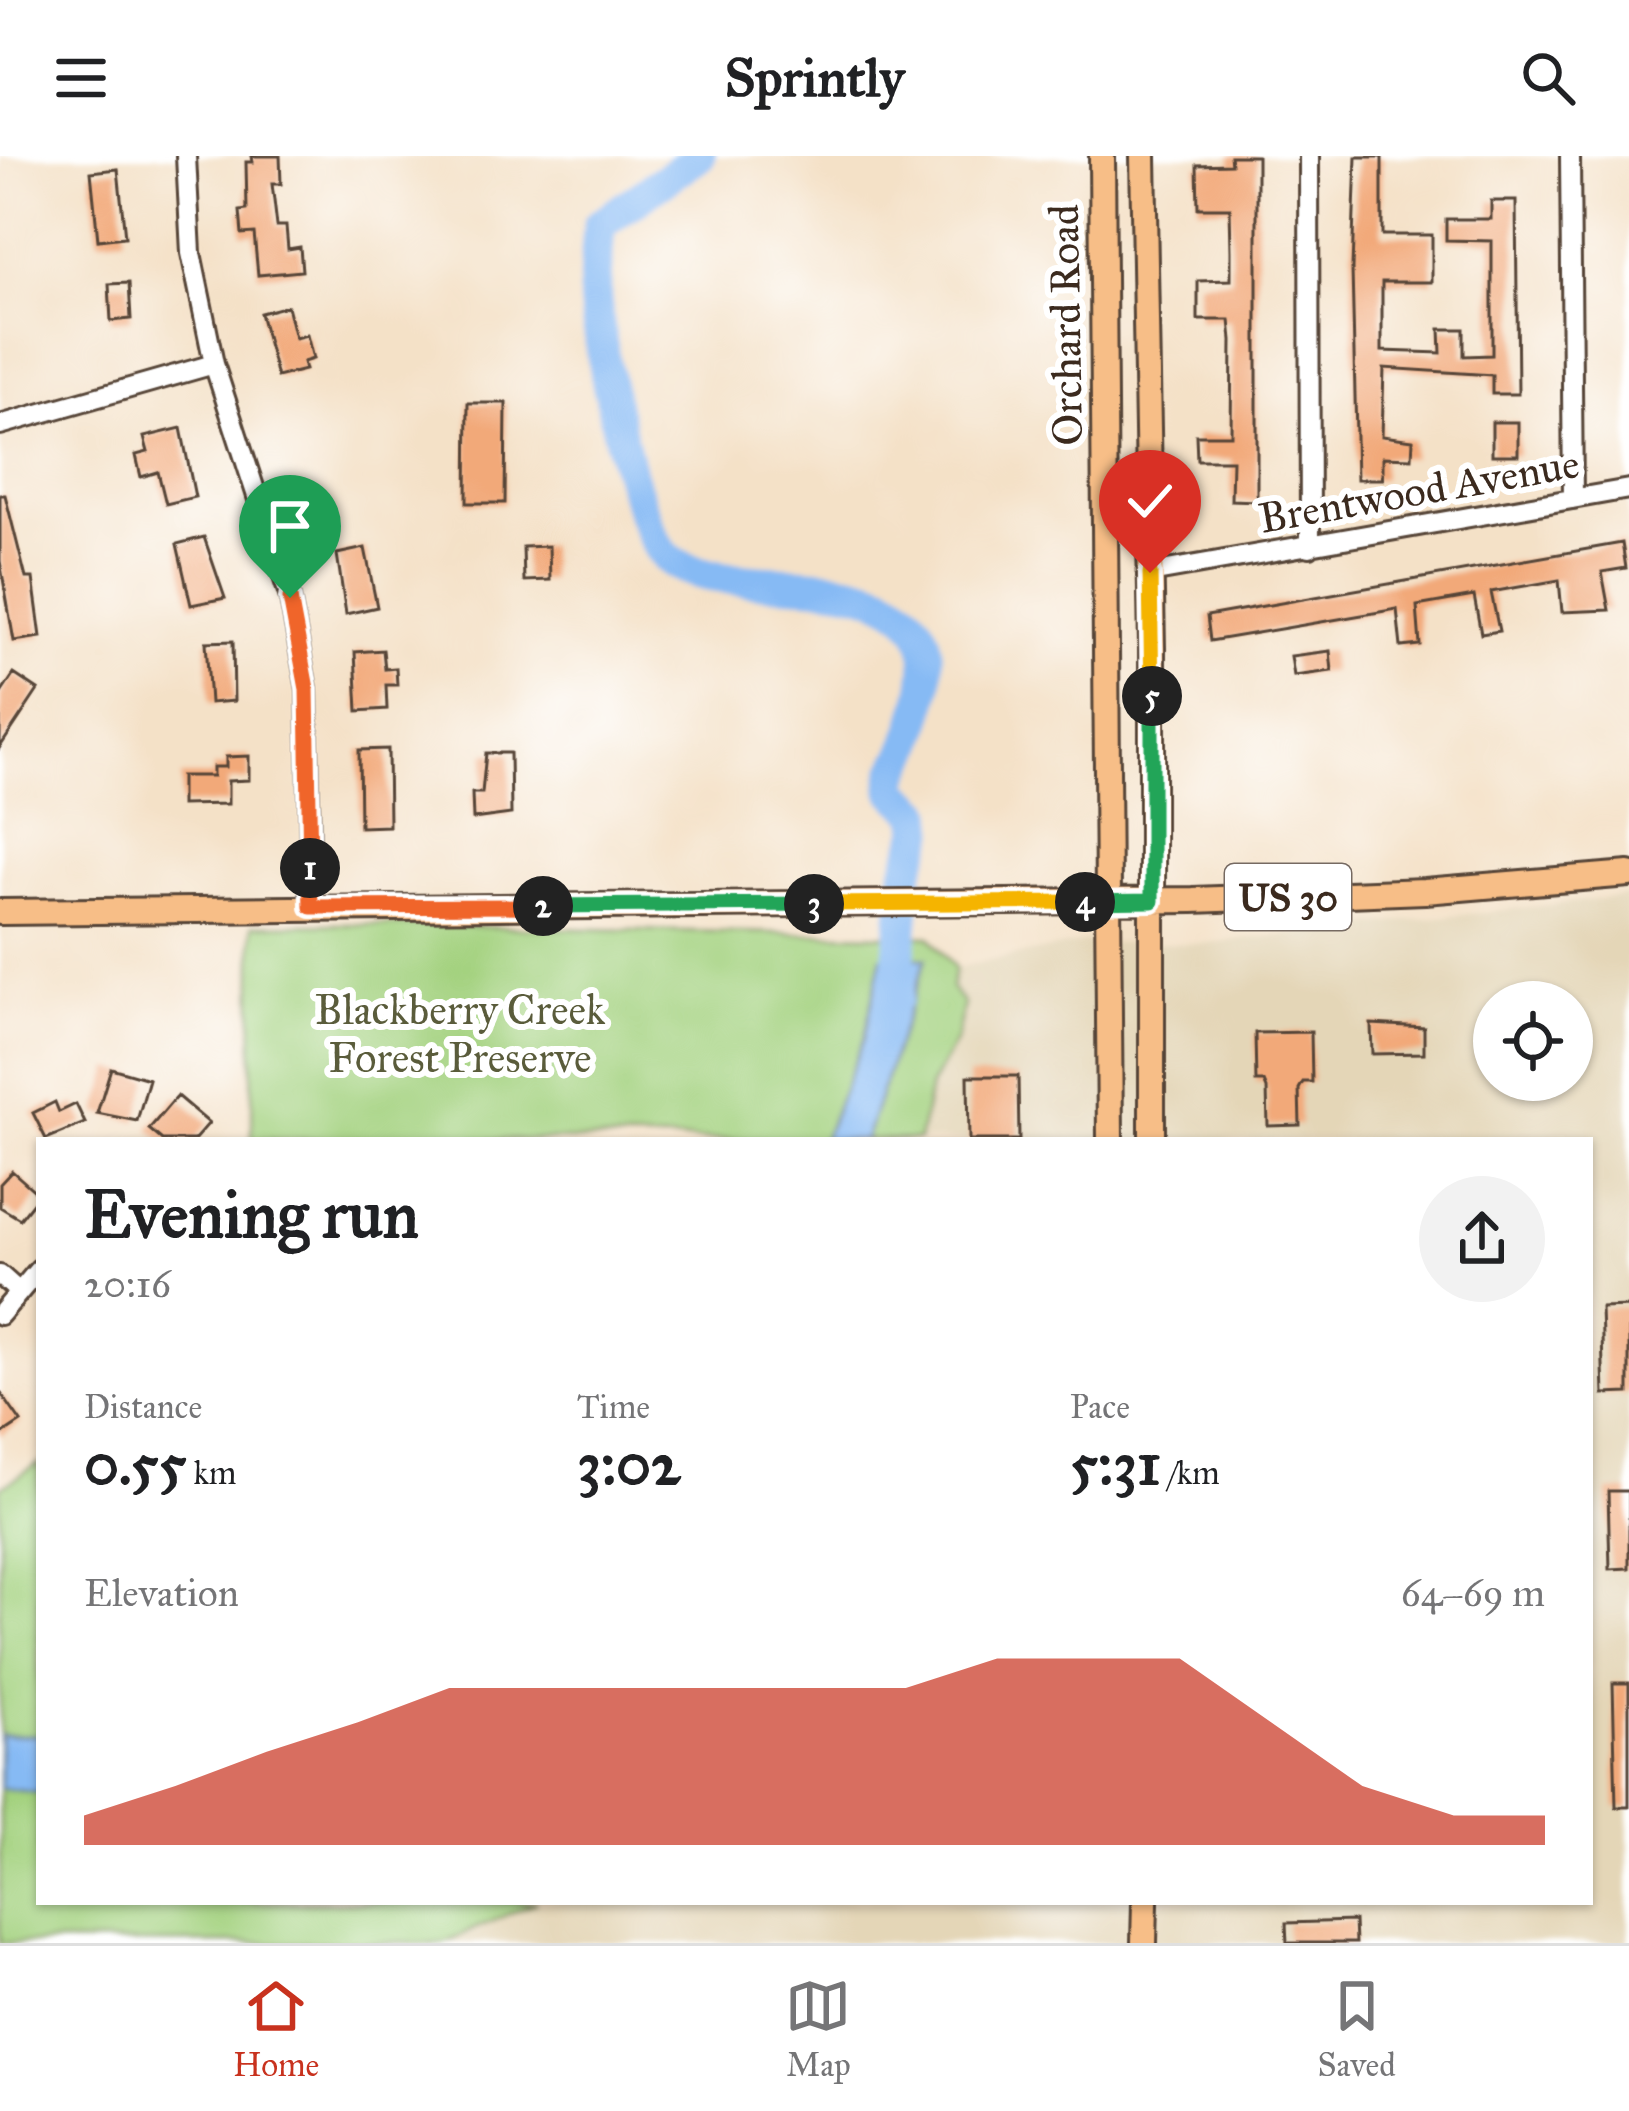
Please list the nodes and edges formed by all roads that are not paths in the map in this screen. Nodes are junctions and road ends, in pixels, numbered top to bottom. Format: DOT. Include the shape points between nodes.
graph roads {
  1 [pos="186,156"];
  2 [pos="1102,156"];
  3 [pos="1143,156"];
  4 [pos="1309,156"];
  5 [pos="1570,156"];
  6 [pos="214,364"];
  7 [pos="0,425"];
  8 [pos="1629,489"];
  9 [pos="1573,499"];
  10 [pos="1310,547"];
  11 [pos="1150,573"];
  12 [pos="1629,874"];
  13 [pos="1152,901"];
  14 [pos="1107,902"];
  15 [pos="311,907"];
  16 [pos="0,912"];
  17 [pos="1110,1137"];
  18 [pos="1152,1137"];
  19 [pos="0,1275"];
  20 [pos="28,1281"];
  21 [pos="0,1315"];
  22 [pos="1144,1905"];
  23 [pos="1144,1943"];
  1 -- 6 [label="street" via="191,253"];
  2 -- 14 [label="main road, Orchard Road"];
  3 -- 11 [label="main road, Orchard Road"];
  4 -- 10 [label="street"];
  5 -- 9 [label="street"];
  6 -- 7 [label="street"];
  6 -- 15 [label="street" via="290,598 303,666"];
  8 -- 9 [label="street, Brentwood Avenue"];
  9 -- 10 [label="street, Brentwood Avenue"];
  10 -- 11 [label="street, Brentwood Avenue"];
  11 -- 13 [label="main road, Orchard Road"];
  12 -- 13 [label="main road, US 30" via="1425,892"];
  13 -- 14 [label="main road, US 30"];
  13 -- 18 [label="main road, Orchard Road"];
  14 -- 15 [label="main road, US 30"];
  14 -- 17 [label="main road, Orchard Road"];
  15 -- 16 [label="main road, US 30"];
  19 -- 20 [label="street"];
  20 -- 21 [label="street"];
  22 -- 23 [label="main road"];
}
